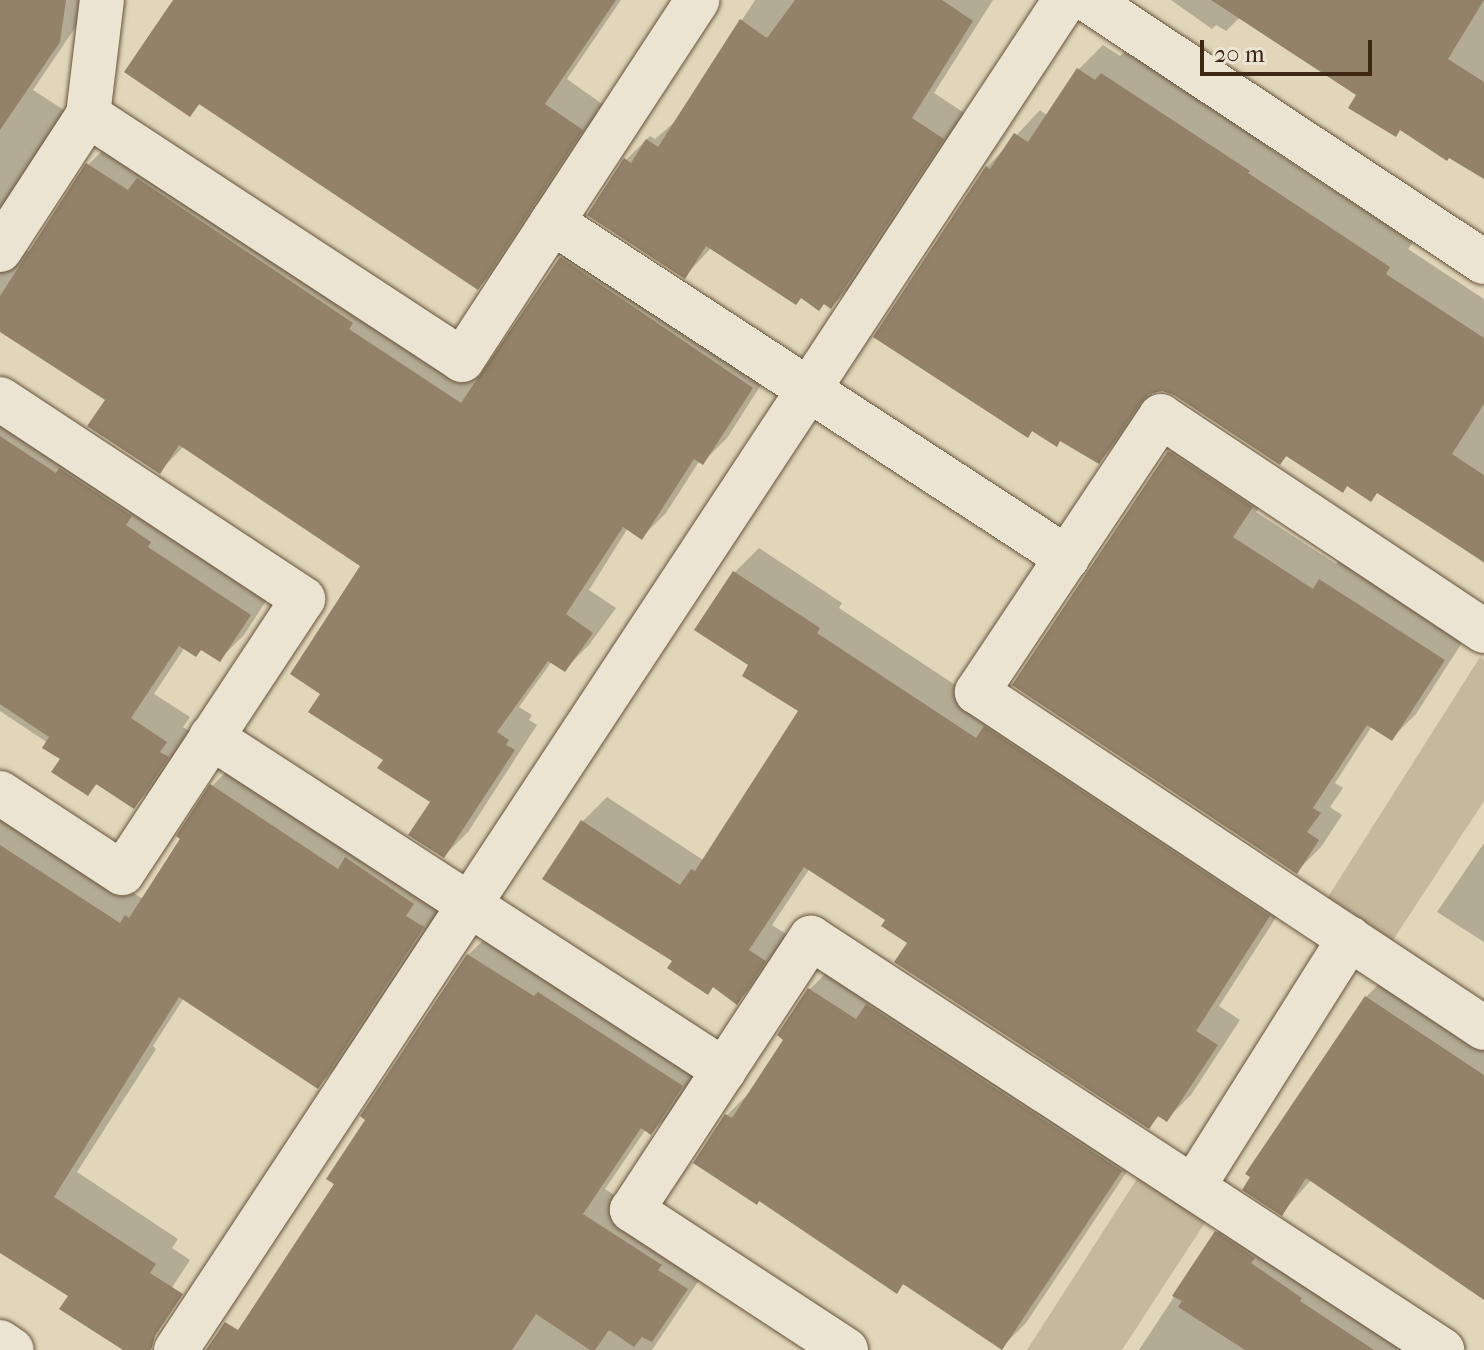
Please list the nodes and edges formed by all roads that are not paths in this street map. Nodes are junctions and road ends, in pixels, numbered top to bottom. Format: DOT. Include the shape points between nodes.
graph roads {
  1 [pos="102,0"];
  2 [pos="698,0"];
  3 [pos="1065,0"];
  4 [pos="1088,0"];
  5 [pos="88,115"];
  6 [pos="552,222"];
  7 [pos="0,250"];
  8 [pos="1484,262"];
  9 [pos="808,390"];
  10 [pos="0,399"];
  11 [pos="1067,558"];
  12 [pos="1484,631"];
  13 [pos="211,737"];
  14 [pos="0,793"];
  15 [pos="468,906"];
  16 [pos="1350,938"];
  17 [pos="1484,1028"];
  18 [pos="724,1070"];
  19 [pos="1193,1187"];
  20 [pos="0,1342"];
  21 [pos="12,1350"];
  22 [pos="176,1350"];
  23 [pos="846,1350"];
  24 [pos="1442,1350"];
  1 -- 5 [label="street"];
  2 -- 6 [label="street"];
  3 -- 9 [label="street"];
  4 -- 8 [label="street"];
  5 -- 6 [label="street" via="462,360"];
  5 -- 7 [label="street"];
  6 -- 9 [label="street"];
  9 -- 11 [label="street"];
  9 -- 15 [label="street"];
  10 -- 13 [label="street" via="303,599"];
  11 -- 12 [label="street" via="1161,416"];
  11 -- 16 [label="street" via="977,692"];
  13 -- 14 [label="street" via="122,873"];
  13 -- 15 [label="street"];
  15 -- 18 [label="street"];
  15 -- 22 [label="street"];
  16 -- 17 [label="street"];
  16 -- 19 [label="street"];
  18 -- 19 [label="street" via="811,938"];
  18 -- 23 [label="street" via="632,1210"];
  19 -- 24 [label="street"];
  20 -- 21 [label="street"];
}
